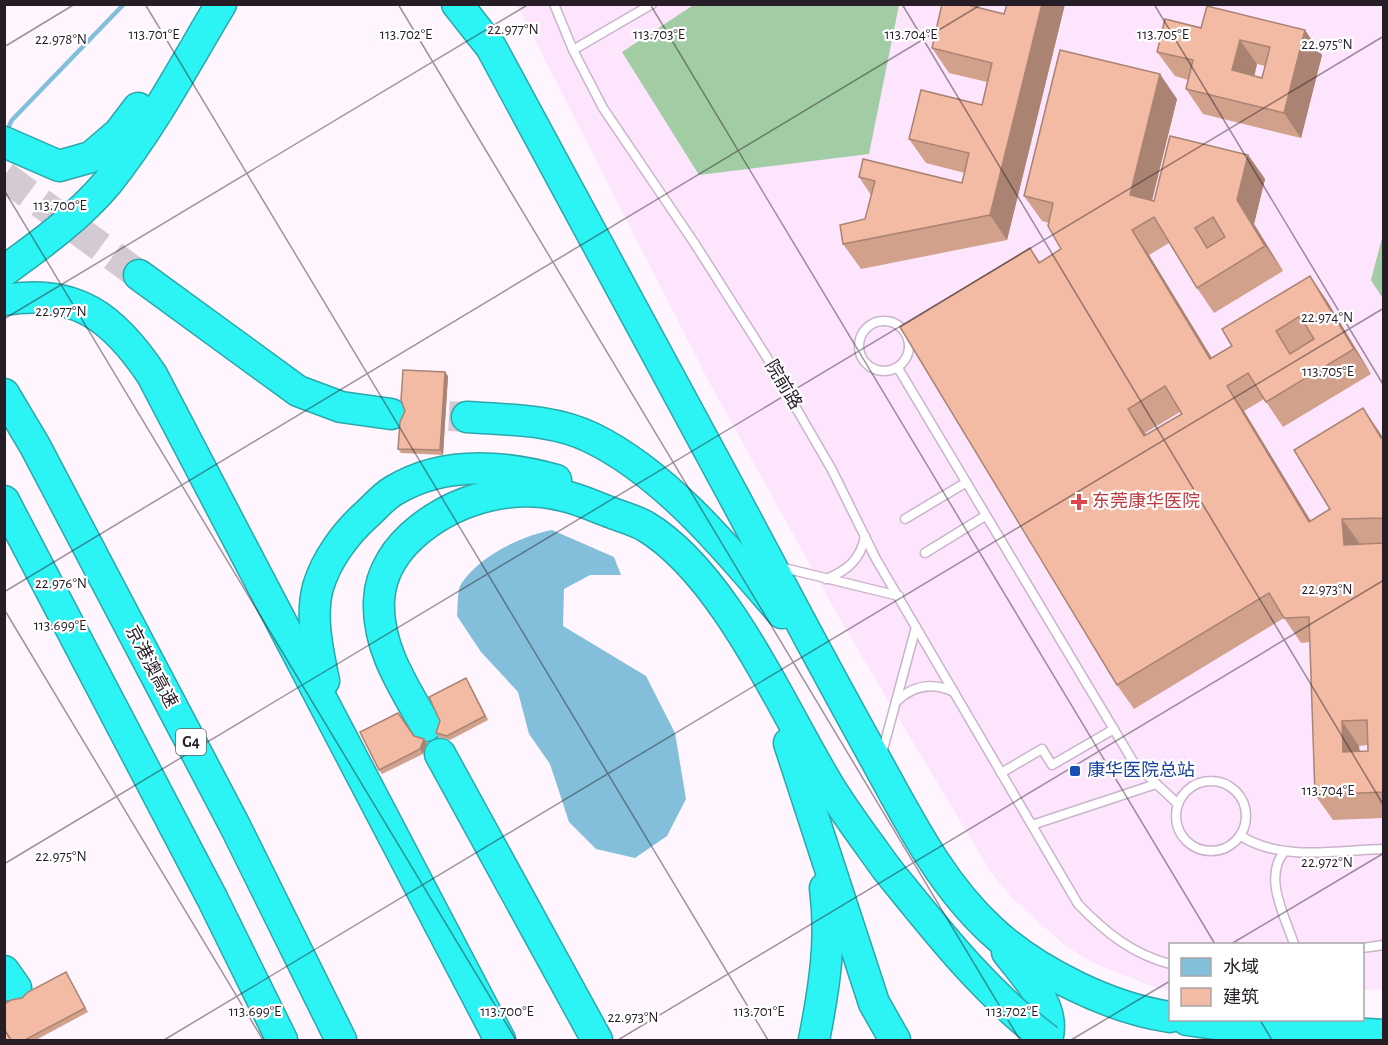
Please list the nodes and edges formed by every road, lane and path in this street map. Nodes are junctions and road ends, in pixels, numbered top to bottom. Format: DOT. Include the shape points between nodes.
graph roads {
  1 [pos="215,4"];
  2 [pos="221,4"];
  3 [pos="231,4"];
  4 [pos="457,4"];
  5 [pos="554,4"];
  6 [pos="652,4"];
  7 [pos="573,50"];
  8 [pos="183,68"];
  9 [pos="13,146"];
  10 [pos="4,271"];
  11 [pos="139,275"];
  12 [pos="4,300"];
  13 [pos="898,368"];
  14 [pos="4,394"];
  15 [pos="391,414"];
  16 [pos="467,417"];
  17 [pos="965,483"];
  18 [pos="4,501"];
  19 [pos="985,516"];
  20 [pos="904,519"];
  21 [pos="644,526"];
  22 [pos="865,536"];
  23 [pos="925,553"];
  24 [pos="770,565"];
  25 [pos="826,579"];
  26 [pos="899,596"];
  27 [pos="916,627"];
  28 [pos="819,660"];
  29 [pos="759,664"];
  30 [pos="954,692"];
  31 [pos="896,702"];
  32 [pos="426,726"];
  33 [pos="1114,729"];
  34 [pos="440,754"];
  35 [pos="353,760"];
  36 [pos="878,765"];
  37 [pos="1001,773"];
  38 [pos="1156,784"];
  39 [pos="1178,804"];
  40 [pos="815,823"];
  41 [pos="1032,825"];
  42 [pos="1241,836"];
  43 [pos="1383,849"];
  44 [pos="1284,852"];
  45 [pos="991,930"];
  46 [pos="1293,943"];
  47 [pos="1383,945"];
  48 [pos="1364,948"];
  49 [pos="1169,964"];
  50 [pos="1169,1017"];
  51 [pos="1194,1021"];
  52 [pos="1383,1035"];
  53 [pos="282,1041"];
  54 [pos="341,1041"];
  55 [pos="500,1041"];
  56 [pos="597,1041"];
  57 [pos="814,1041"];
  58 [pos="895,1041"];
  59 [pos="1047,1041"];
  60 [pos="1330,1041"];
  1 -- 9 [label="highway" via="119,133 91,157 59,166"];
  2 -- 8 [label="highway"];
  3 -- 8 [label="highway"];
  4 -- 24 [label="highway" via="491,46"];
  5 -- 7 [label="lane, 院前路"];
  6 -- 7 [label="lane"];
  7 -- 22 [label="lane, 院前路" via="620,136 772,365"];
  8 -- 10 [label="highway" via="107,183 48,239"];
  11 -- 15 [label="highway" via="298,391 341,407"];
  12 -- 35 [label="highway" via="32,295 65,300 115,327 134,348 152,375"];
  13 -- 13 [label="lane" via="907,357 908,336 892,322 871,324 859,342 861,356 876,370"];
  13 -- 17 [label="lane"];
  14 -- 54 [label="highway, 京港澳高速 / G4" via="235,826"];
  16 -- 28 [label="highway" via="536,422 591,437 639,468 694,516 741,566"];
  17 -- 19 [label="lane"];
  17 -- 20 [label="lane"];
  18 -- 53 [label="highway" via="212,898"];
  19 -- 23 [label="lane"];
  19 -- 33 [label="lane"];
  21 -- 29 [label="highway" via="698,573"];
  21 -- 32 [label="highway" via="564,495 522,492 457,504 409,537 392,558 382,581 381,631 387,655"];
  21 -- 35 [label="highway" via="583,487 532,473 482,467 430,474 392,492 356,524 336,550 318,587 315,638 325,686"];
  22 -- 25 [label="lane" via="856,560 843,572"];
  22 -- 26 [label="lane, 院前路"];
  24 -- 25 [label="lane"];
  24 -- 28 [label="highway"];
  25 -- 26 [label="lane"];
  26 -- 27 [label="lane, 院前路"];
  27 -- 30 [label="lane, 院前路"];
  27 -- 31 [label="lane"];
  28 -- 36 [label="highway"];
  29 -- 40 [label="highway"];
  29 -- 59 [label="highway, bridge" via="830,788 886,868 958,958"];
  30 -- 31 [label="lane" via="939,686 923,686"];
  30 -- 37 [label="lane, 院前路"];
  31 -- 36 [label="lane"];
  33 -- 37 [label="lane" via="1052,765 1042,749"];
  33 -- 38 [label="lane" via="1134,763"];
  34 -- 56 [label="highway"];
  35 -- 55 [label="highway"];
  36 -- 45 [label="highway" via="919,839 952,886"];
  37 -- 41 [label="lane, 院前路"];
  38 -- 39 [label="lane"];
  38 -- 41 [label="lane"];
  39 -- 42 [label="lane" via="1178,829 1195,848 1220,851"];
  39 -- 42 [label="lane" via="1187,790 1202,782 1227,785 1240,796 1246,812"];
  40 -- 57 [label="highway" via="828,921 827,974"];
  40 -- 58 [label="highway" via="874,1003"];
  41 -- 49 [label="lane, 院前路" via="1078,904 1097,924 1118,941"];
  42 -- 44 [label="lane" via="1261,847"];
  43 -- 44 [label="lane"];
  44 -- 46 [label="lane" via="1276,864 1274,878"];
  45 -- 50 [label="highway" via="1076,987"];
  45 -- 59 [label="highway" via="1043,1001 1050,1028"];
  47 -- 48 [label="lane"];
  51 -- 52 [label="highway"];
  52 -- 60 [label="highway"];
}
